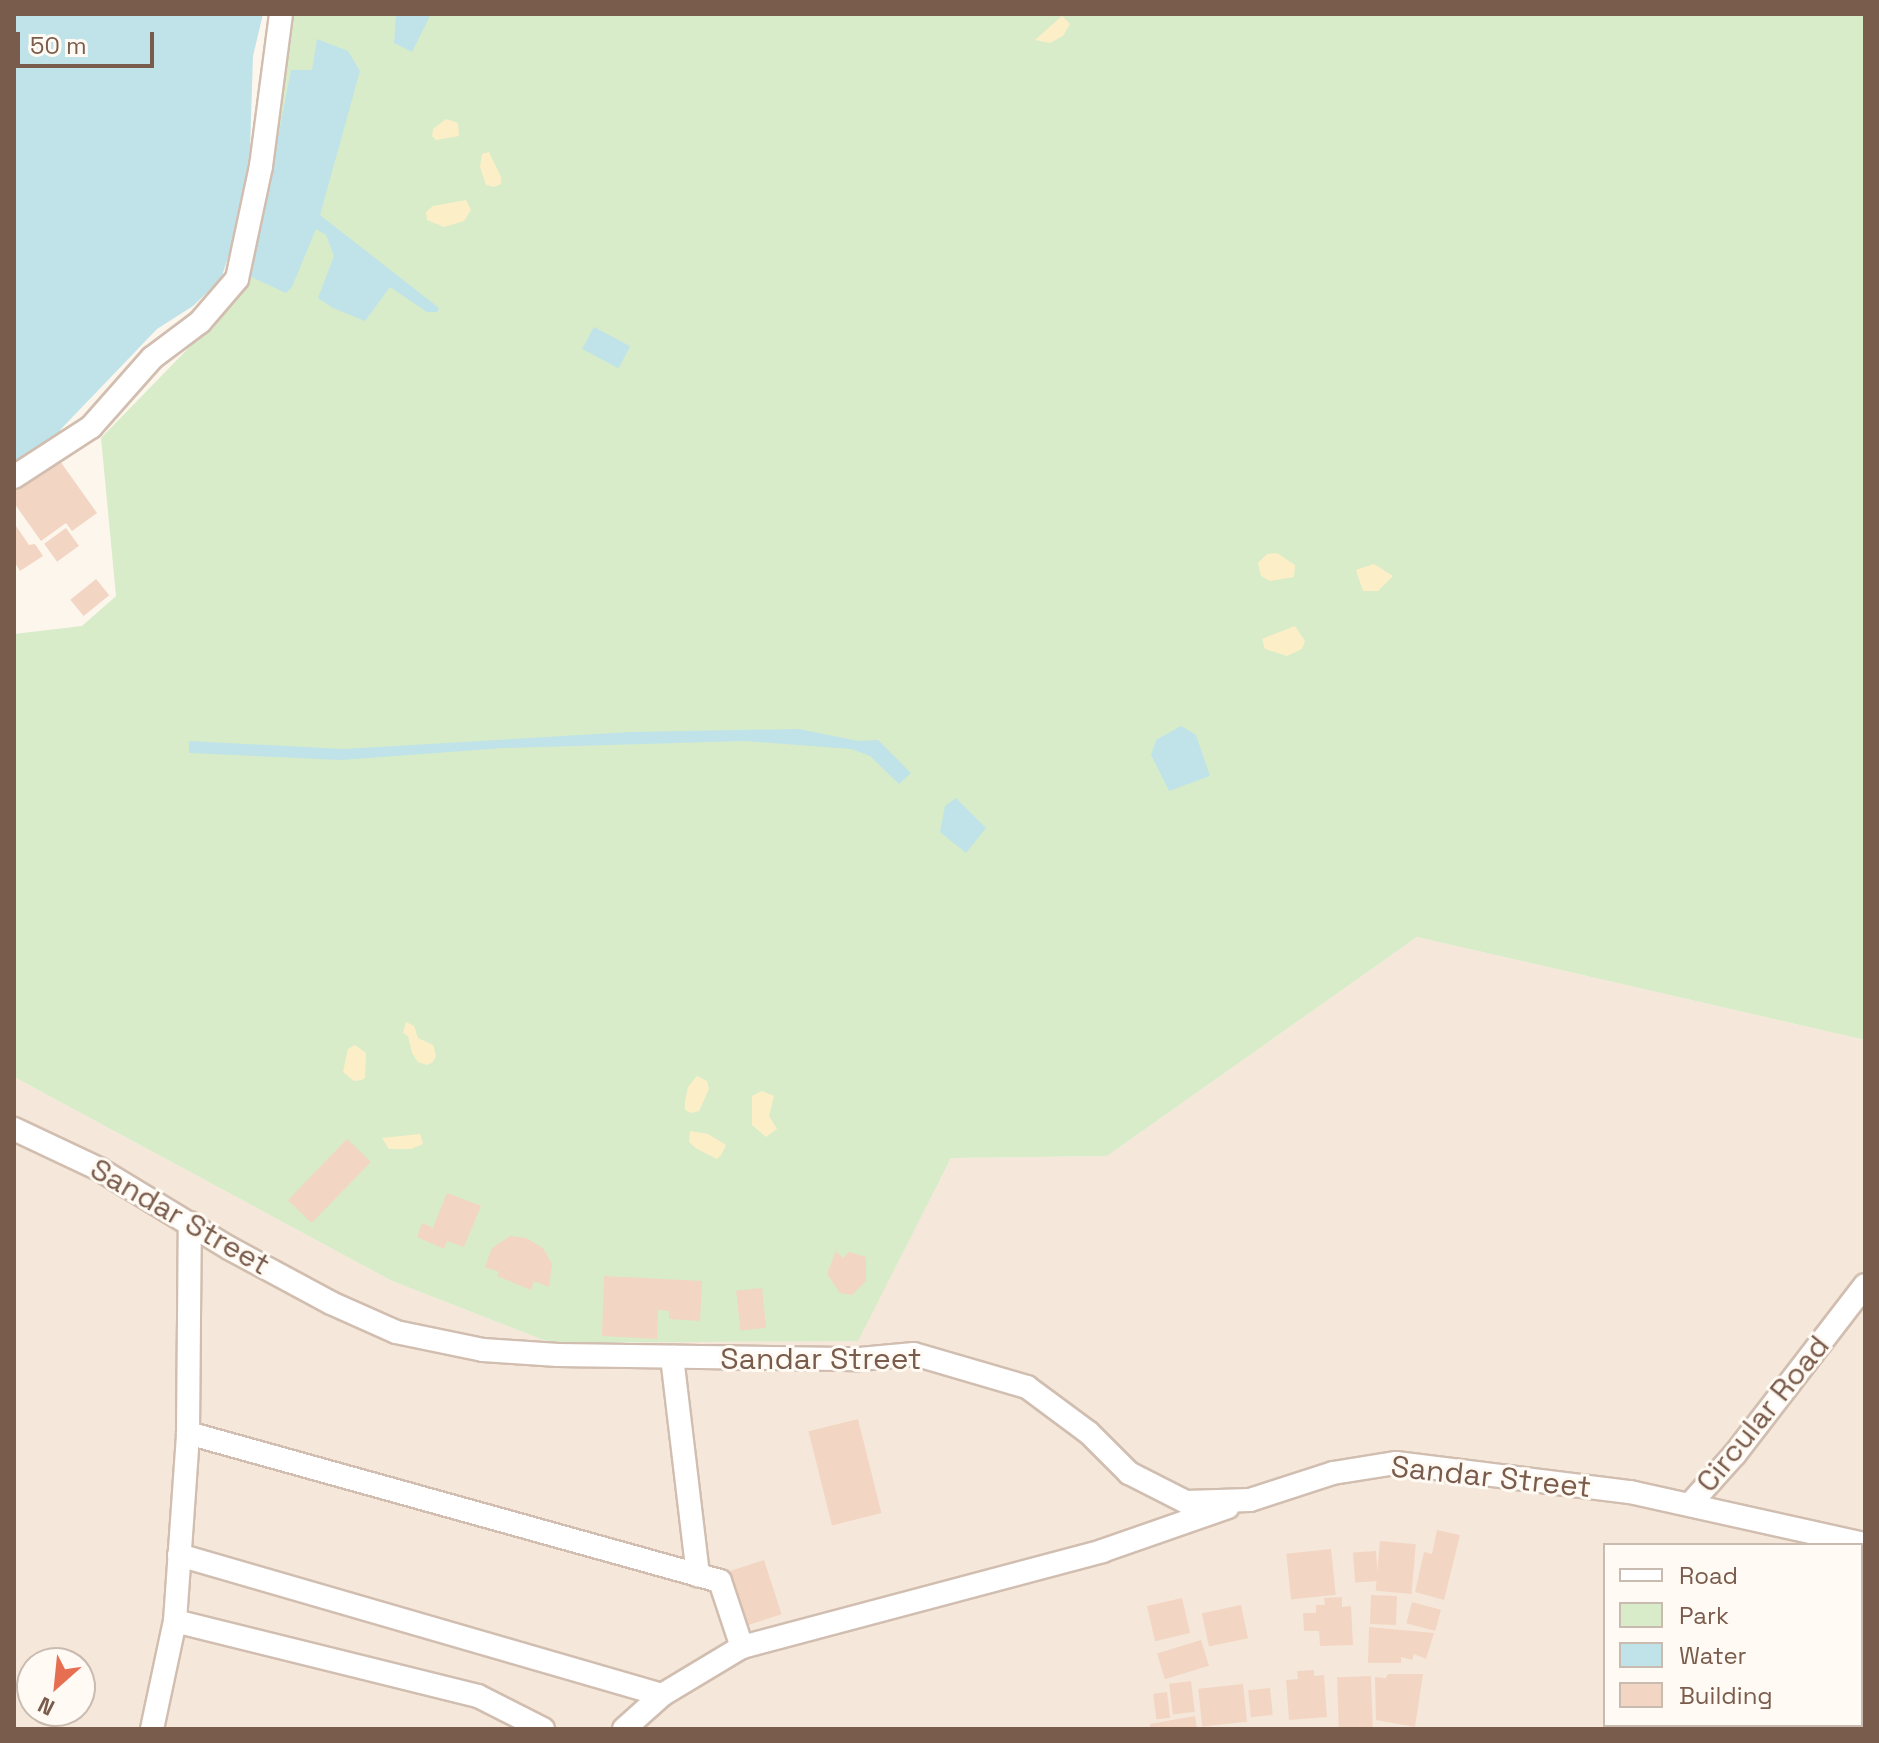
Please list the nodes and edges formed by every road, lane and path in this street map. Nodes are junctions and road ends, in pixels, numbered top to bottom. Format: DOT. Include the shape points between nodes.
graph roads {
  1 [pos="281,14"];
  2 [pos="14,477"];
  3 [pos="14,1129"];
  4 [pos="190,1223"];
  5 [pos="1865,1285"];
  6 [pos="672,1357"];
  7 [pos="188,1433"];
  8 [pos="1250,1500"];
  9 [pos="1691,1503"];
  10 [pos="1861,1543"];
  11 [pos="179,1555"];
  12 [pos="698,1575"];
  13 [pos="175,1621"];
  14 [pos="742,1647"];
  15 [pos="662,1695"];
  16 [pos="152,1729"];
  17 [pos="543,1729"];
  18 [pos="624,1729"];
  1 -- 2 [label="street" via="261,166 237,279 200,322 134,376 91,427"];
  3 -- 4 [label="street, Sandar Street" via="99,1169"];
  4 -- 6 [label="street, Sandar Street" via="331,1303 396,1332 483,1350"];
  4 -- 7 [label="street"];
  5 -- 9 [label="street, Circular Road"];
  6 -- 8 [label="street, Sandar Street" via="860,1359 914,1354 1027,1387 1089,1433 1129,1473 1186,1502"];
  6 -- 12 [label="street"];
  7 -- 11 [label="street"];
  7 -- 12 [label="street"];
  8 -- 9 [label="street, Sandar Street" via="1333,1473 1396,1463"];
  8 -- 14 [label="street" via="1102,1551"];
  9 -- 10 [label="street, Sandar Street"];
  11 -- 13 [label="street"];
  11 -- 15 [label="street"];
  12 -- 14 [label="street" via="720,1581"];
  13 -- 16 [label="street"];
  13 -- 17 [label="street" via="478,1696"];
  14 -- 15 [label="street"];
  15 -- 18 [label="street"];
}
